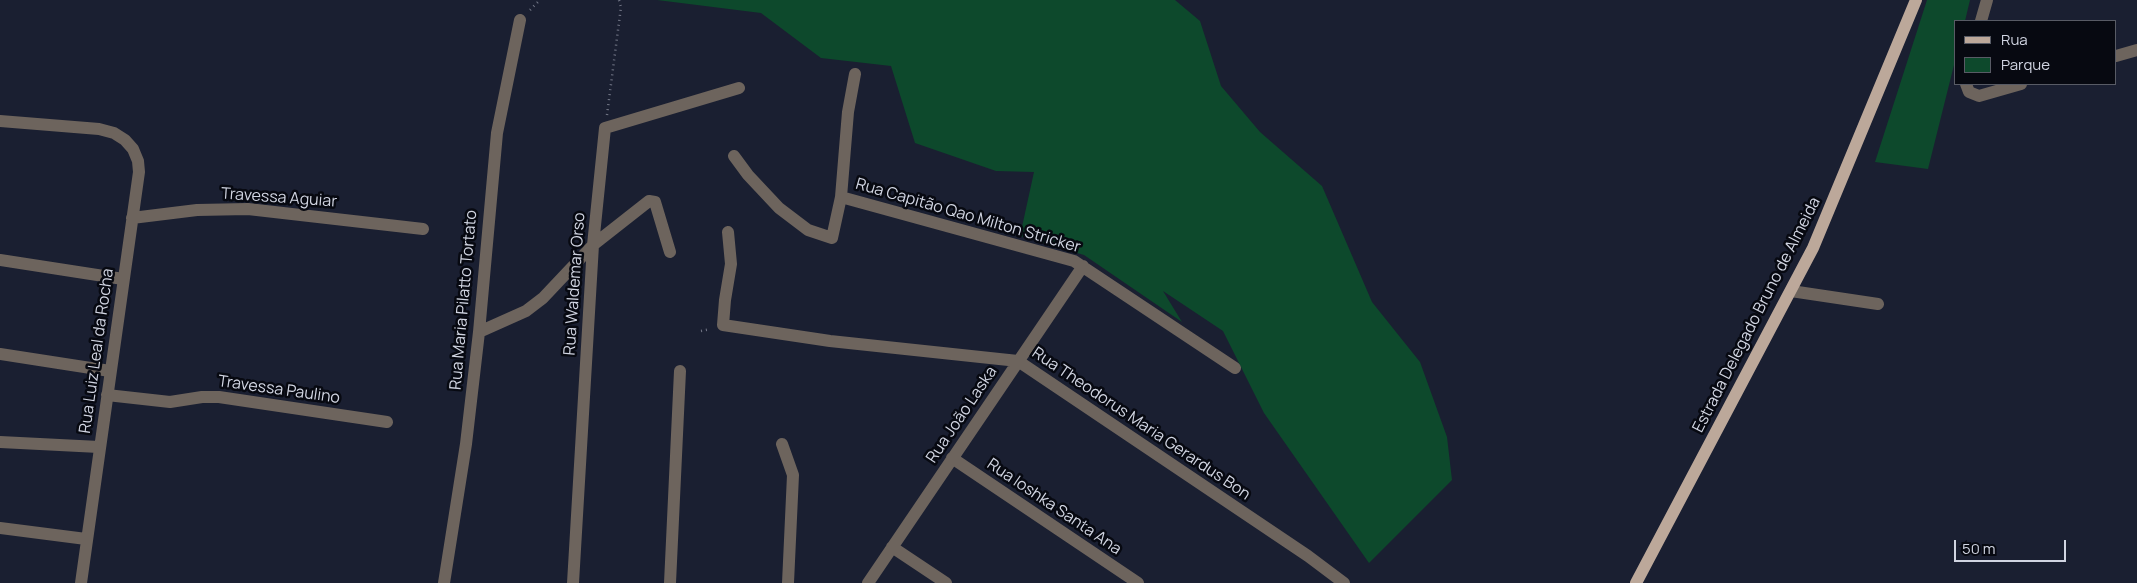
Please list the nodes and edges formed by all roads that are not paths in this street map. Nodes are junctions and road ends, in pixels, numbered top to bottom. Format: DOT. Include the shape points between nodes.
graph roads {
  1 [pos="1916,0"];
  2 [pos="1986,0"];
  3 [pos="520,20"];
  4 [pos="1982,20"];
  5 [pos="2137,50"];
  6 [pos="2117,56"];
  7 [pos="855,74"];
  8 [pos="1966,85"];
  9 [pos="2018,85"];
  10 [pos="739,88"];
  11 [pos="0,121"];
  12 [pos="734,156"];
  13 [pos="841,197"];
  14 [pos="132,218"];
  15 [pos="423,229"];
  16 [pos="728,232"];
  17 [pos="593,245"];
  18 [pos="670,252"];
  19 [pos="0,260"];
  20 [pos="1084,266"];
  21 [pos="123,279"];
  22 [pos="1791,291"];
  23 [pos="1878,304"];
  24 [pos="479,332"];
  25 [pos="0,354"];
  26 [pos="1018,361"];
  27 [pos="1235,368"];
  28 [pos="110,371"];
  29 [pos="680,371"];
  30 [pos="107,395"];
  31 [pos="388,422"];
  32 [pos="0,442"];
  33 [pos="782,444"];
  34 [pos="99,447"];
  35 [pos="952,458"];
  36 [pos="0,528"];
  37 [pos="86,539"];
  38 [pos="892,547"];
  39 [pos="81,583"];
  40 [pos="444,583"];
  41 [pos="573,583"];
  42 [pos="670,583"];
  43 [pos="788,583"];
  44 [pos="868,583"];
  45 [pos="946,583"];
  46 [pos="1138,583"];
  47 [pos="1344,583"];
  48 [pos="1636,583"];
  1 -- 22 [label="main road, Estrada Delegado Bruno de Almeida" via="1829,210"];
  2 -- 4 [label="street"];
  3 -- 24 [label="street, Rua Maria Pilatto Tortato" via="494,157"];
  5 -- 6 [label="street"];
  7 -- 13 [label="street" via="848,112"];
  8 -- 9 [label="street" via="1969,92 1979,96"];
  10 -- 17 [label="street, Rua Waldemar Orso" via="605,128"];
  11 -- 14 [label="street, Rua Luiz Leal da Rocha" via="99,128 114,133 133,149 138,161"];
  12 -- 13 [label="street" via="779,208 820,235 832,238"];
  13 -- 20 [label="street, Rua Capitão Qao Milton Stricker" via="1066,258"];
  14 -- 15 [label="street, Travessa Aguiar" via="197,210 248,209"];
  14 -- 21 [label="street, Rua Luiz Leal da Rocha"];
  16 -- 26 [label="street, Rua Theodorus Maria Gerardus Bon" via="731,264 723,324 830,341"];
  17 -- 18 [label="street" via="652,200"];
  17 -- 24 [label="street" via="526,311"];
  17 -- 41 [label="street, Rua Waldemar Orso"];
  19 -- 21 [label="street"];
  20 -- 26 [label="street, Rua João Laska"];
  20 -- 27 [label="street, Rua Capitão Qao Milton Stricker"];
  21 -- 28 [label="street, Rua Luiz Leal da Rocha"];
  22 -- 23 [label="street"];
  22 -- 48 [label="main road, Estrada Delegado Bruno de Almeida"];
  24 -- 40 [label="street, Rua Maria Pilatto Tortato"];
  25 -- 28 [label="street"];
  26 -- 35 [label="street, Rua João Laska"];
  26 -- 47 [label="street, Rua Theodorus Maria Gerardus Bon"];
  28 -- 30 [label="street, Rua Luiz Leal da Rocha"];
  29 -- 42 [label="street"];
  30 -- 31 [label="street, Travessa Paulino" via="170,402 202,396 219,397"];
  30 -- 34 [label="street, Rua Luiz Leal da Rocha"];
  32 -- 34 [label="street"];
  33 -- 43 [label="street" via="793,476"];
  34 -- 37 [label="street, Rua Luiz Leal da Rocha"];
  35 -- 38 [label="street, Rua João Laska"];
  35 -- 46 [label="street, Rua Ioshka Santa Ana"];
  36 -- 37 [label="street"];
  37 -- 39 [label="street, Rua Luiz Leal da Rocha"];
  38 -- 44 [label="street, Rua João Laska"];
  38 -- 45 [label="street"];
}
